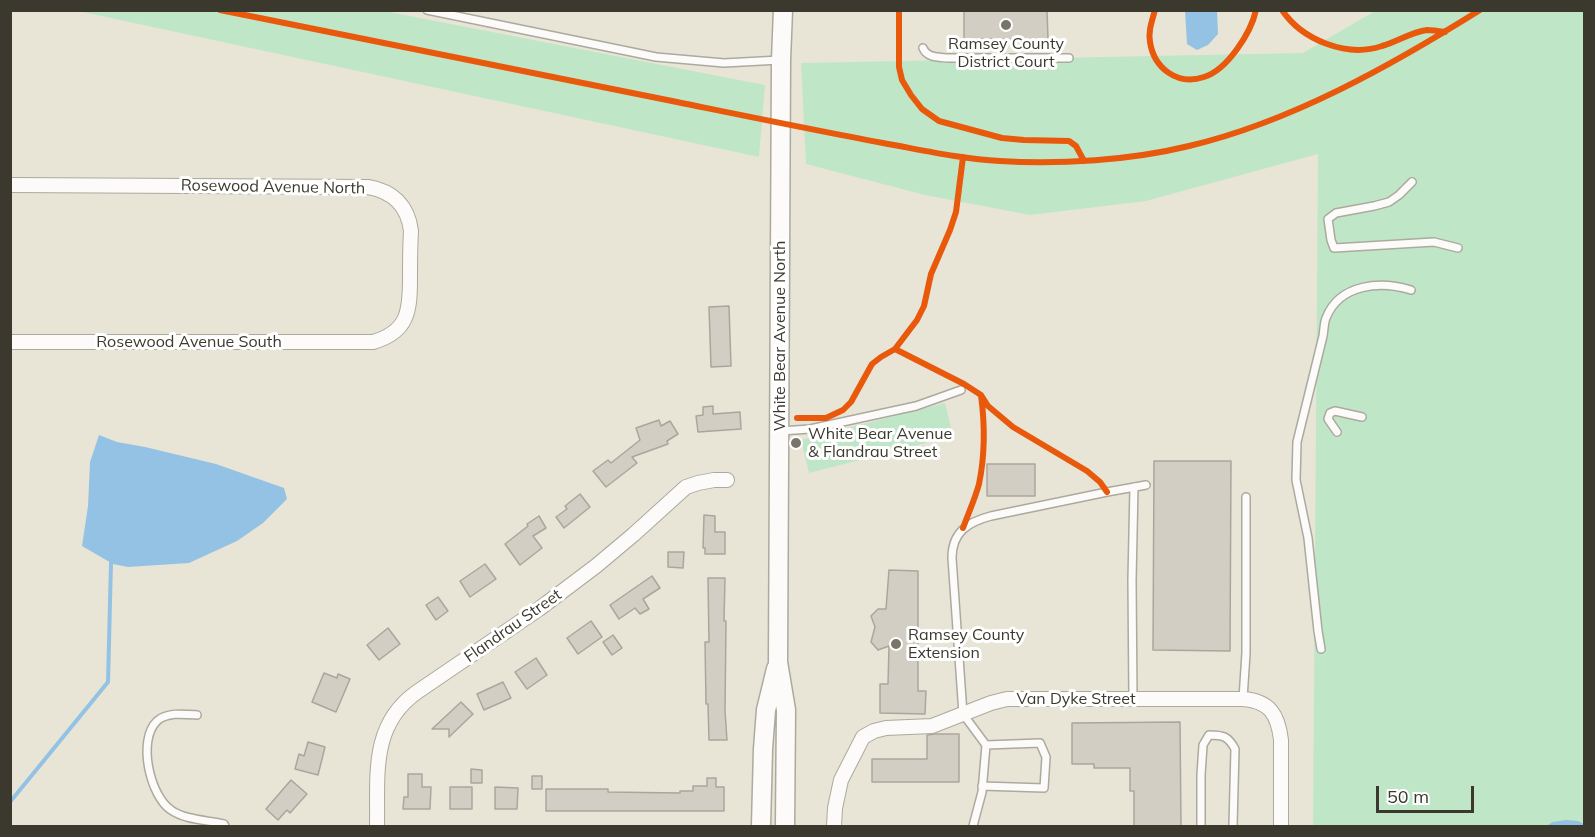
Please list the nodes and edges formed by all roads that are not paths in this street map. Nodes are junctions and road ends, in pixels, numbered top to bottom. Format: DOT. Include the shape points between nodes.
graph roads {
  1 [pos="427,10"];
  2 [pos="783,10"];
  3 [pos="923,48"];
  4 [pos="1069,58"];
  5 [pos="781,60"];
  6 [pos="1412,182"];
  7 [pos="10,184"];
  8 [pos="1458,248"];
  9 [pos="1411,290"];
  10 [pos="10,342"];
  11 [pos="367,343"];
  12 [pos="961,390"];
  13 [pos="1362,417"];
  14 [pos="779,431"];
  15 [pos="1337,432"];
  16 [pos="727,480"];
  17 [pos="1146,485"];
  18 [pos="1134,487"];
  19 [pos="1246,497"];
  20 [pos="1321,649"];
  21 [pos="778,662"];
  22 [pos="1133,699"];
  23 [pos="1243,699"];
  24 [pos="963,714"];
  25 [pos="197,715"];
  26 [pos="986,746"];
  27 [pos="982,786"];
  28 [pos="225,826"];
  29 [pos="377,826"];
  30 [pos="761,826"];
  31 [pos="785,826"];
  32 [pos="834,826"];
  33 [pos="974,826"];
  34 [pos="1201,826"];
  35 [pos="1233,826"];
  36 [pos="1281,826"];
  1 -- 5 [label="lane" via="656,57 724,63"];
  2 -- 5 [label="main road, White Bear Avenue North"];
  3 -- 4 [label="lane" via="931,56 948,58"];
  5 -- 14 [label="main road, White Bear Avenue North"];
  6 -- 8 [label="lane" via="1389,202 1336,213 1328,219 1334,248 1434,242"];
  7 -- 11 [label="street, Rosewood Avenue North" via="379,189 399,201 410,222 410,300 403,323 395,333"];
  9 -- 20 [label="lane" via="1395,285 1358,288 1334,305 1326,319 1297,442 1296,480 1308,538"];
  10 -- 11 [label="street, Rosewood Avenue South"];
  12 -- 14 [label="lane" via="906,408 810,429"];
  13 -- 15 [label="lane" via="1330,413 1328,419"];
  14 -- 21 [label="main road, White Bear Avenue North"];
  16 -- 29 [label="street, Flandrau Street" via="686,487 596,566 401,705 387,726 379,749"];
  17 -- 18 [label="lane"];
  18 -- 22 [label="lane"];
  18 -- 24 [label="lane" via="980,519 956,536 952,558"];
  19 -- 23 [label="lane"];
  21 -- 30 [label="main road, White Bear Avenue North" via="766,710"];
  21 -- 31 [label="main road, White Bear Avenue North" via="786,710"];
  22 -- 23 [label="street, Van Dyke Street"];
  22 -- 24 [label="street, Van Dyke Street" via="1007,699"];
  23 -- 36 [label="street, Van Dyke Street" via="1268,708 1280,728"];
  24 -- 26 [label="lane"];
  24 -- 32 [label="street, Van Dyke Street" via="932,726 886,728 863,737 841,780"];
  25 -- 28 [label="lane" via="168,715 151,730 147,763 151,783 158,796 180,815"];
  26 -- 27 [label="lane"];
  26 -- 27 [label="lane" via="1040,743 1046,758 1044,788"];
  27 -- 33 [label="lane"];
  34 -- 35 [label="lane" via="1203,745 1209,735 1220,735 1230,739 1235,749"];
}
